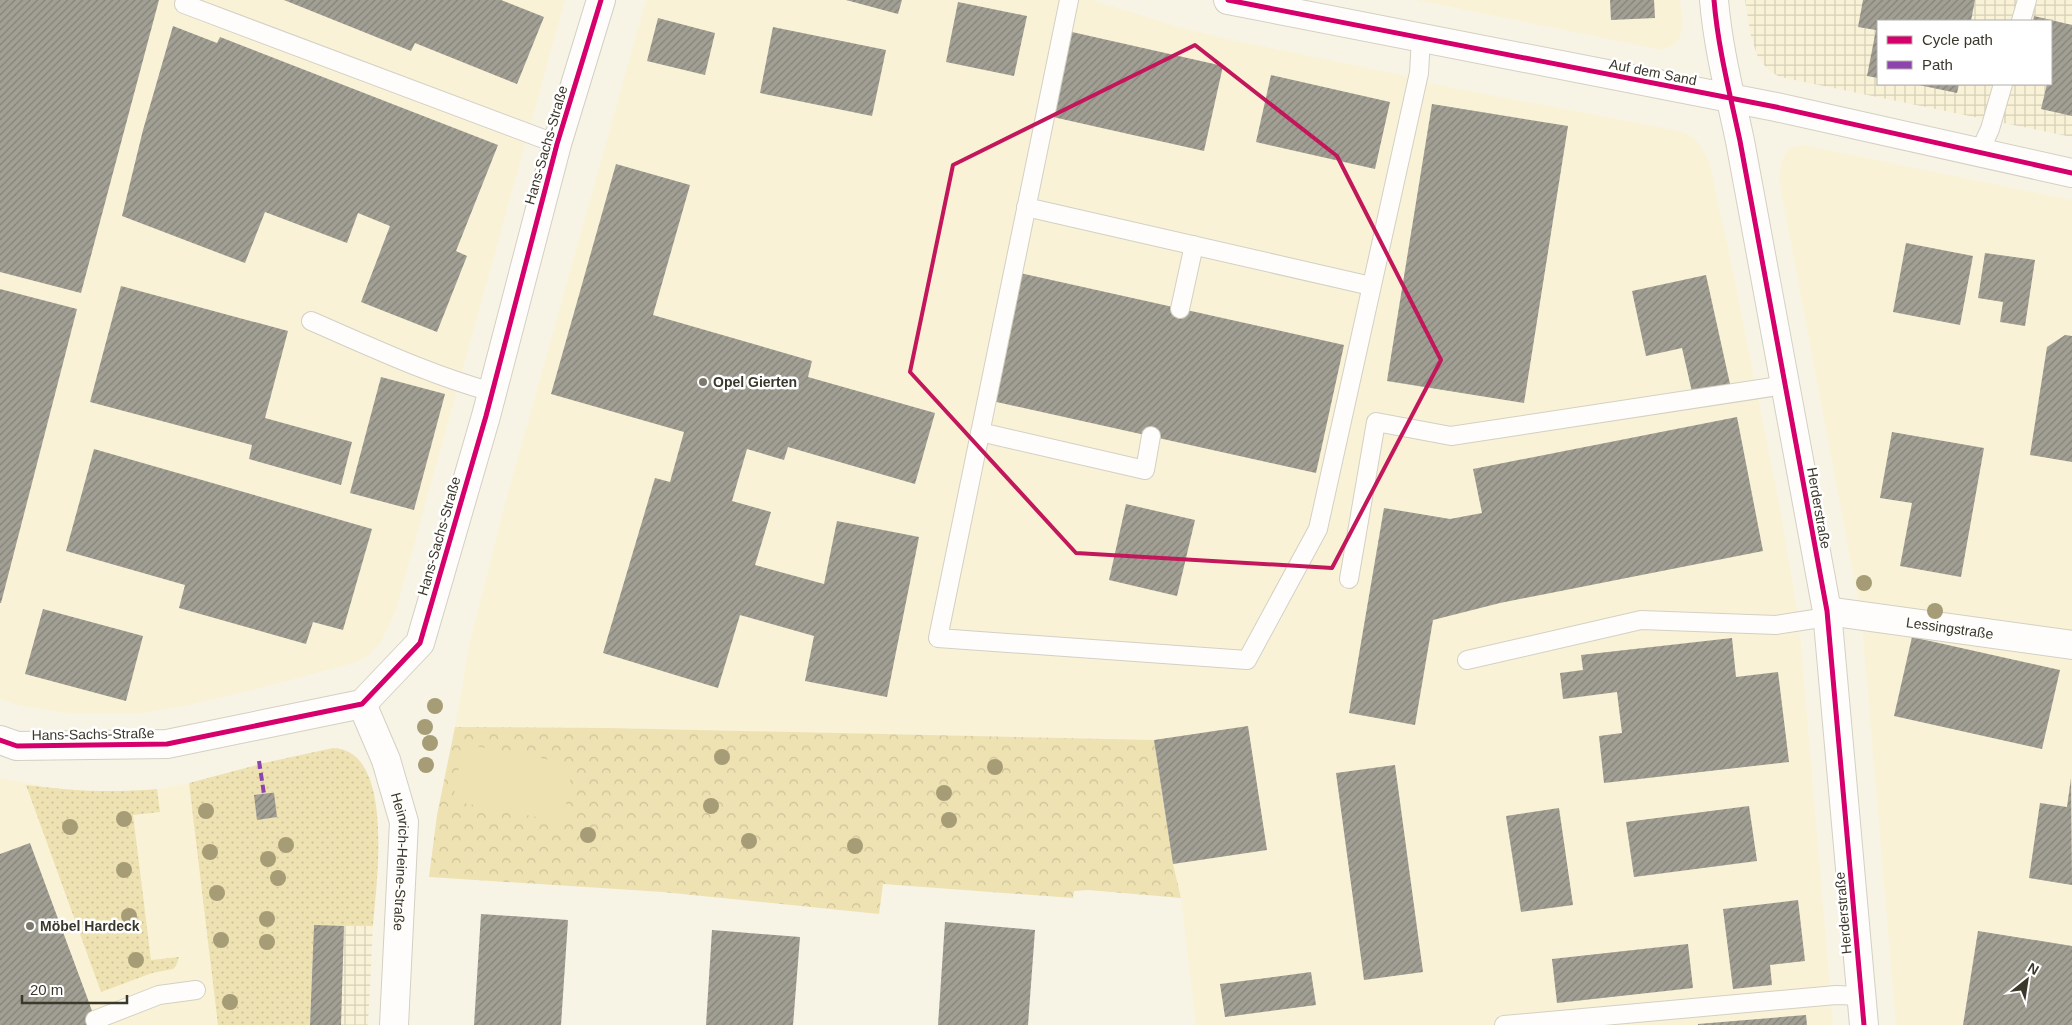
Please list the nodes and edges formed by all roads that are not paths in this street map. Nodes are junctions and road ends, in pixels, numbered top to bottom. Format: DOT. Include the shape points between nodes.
graph roads {
  1 [pos="601,0"];
  2 [pos="1069,0"];
  3 [pos="1228,0"];
  4 [pos="1714,0"];
  5 [pos="2027,0"];
  6 [pos="184,4"];
  7 [pos="2021,20"];
  8 [pos="1421,38"];
  9 [pos="2003,85"];
  10 [pos="1732,99"];
  11 [pos="557,144"];
  12 [pos="1980,152"];
  13 [pos="2072,173"];
  14 [pos="1026,207"];
  15 [pos="1194,245"];
  16 [pos="1371,286"];
  17 [pos="1180,309"];
  18 [pos="311,322"];
  19 [pos="1786,385"];
  20 [pos="492,392"];
  21 [pos="980,432"];
  22 [pos="1151,436"];
  23 [pos="1349,579"];
  24 [pos="1827,614"];
  25 [pos="2072,645"];
  26 [pos="1468,660"];
  27 [pos="362,704"];
  28 [pos="0,740"];
  29 [pos="196,990"];
  30 [pos="1862,996"];
  31 [pos="95,1020"];
  32 [pos="394,1025"];
  33 [pos="1504,1025"];
  34 [pos="1864,1025"];
  1 -- 11 [label="street, Hans-Sachs-Straße"];
  2 -- 14 [label="lane"];
  3 -- 8 [label="street, Auf dem Sand"];
  4 -- 10 [label="street, Herderstraße" via="1721,60"];
  5 -- 7 [label="lane"];
  6 -- 11 [label="lane"];
  8 -- 10 [label="street, Auf dem Sand"];
  8 -- 16 [label="lane" via="1419,73"];
  9 -- 12 [label="lane"];
  10 -- 12 [label="street, Auf dem Sand"];
  10 -- 19 [label="street, Herderstraße"];
  11 -- 20 [label="street, Hans-Sachs-Straße"];
  12 -- 13 [label="street, Auf dem Sand"];
  14 -- 15 [label="lane"];
  14 -- 21 [label="lane"];
  15 -- 16 [label="lane"];
  15 -- 17 [label="lane"];
  16 -- 21 [label="lane" via="1318,529 1246,660 938,638"];
  18 -- 20 [label="lane" via="422,368"];
  19 -- 23 [label="lane" via="1451,436 1376,422"];
  19 -- 24 [label="street, Herderstraße"];
  20 -- 27 [label="street, Hans-Sachs-Straße" via="420,642"];
  21 -- 22 [label="lane" via="1145,470"];
  24 -- 25 [label="street, Lessingstraße"];
  24 -- 26 [label="lane" via="1776,625 1642,620"];
  24 -- 30 [label="street, Herderstraße"];
  27 -- 28 [label="street, Hans-Sachs-Straße" via="167,744 17,746"];
  27 -- 32 [label="street, Heinrich-Heine-Straße" via="386,760 404,822"];
  29 -- 31 [label="lane" via="159,994"];
  30 -- 33 [label="lane" via="1836,995"];
  30 -- 34 [label="street, Herderstraße"];
}
